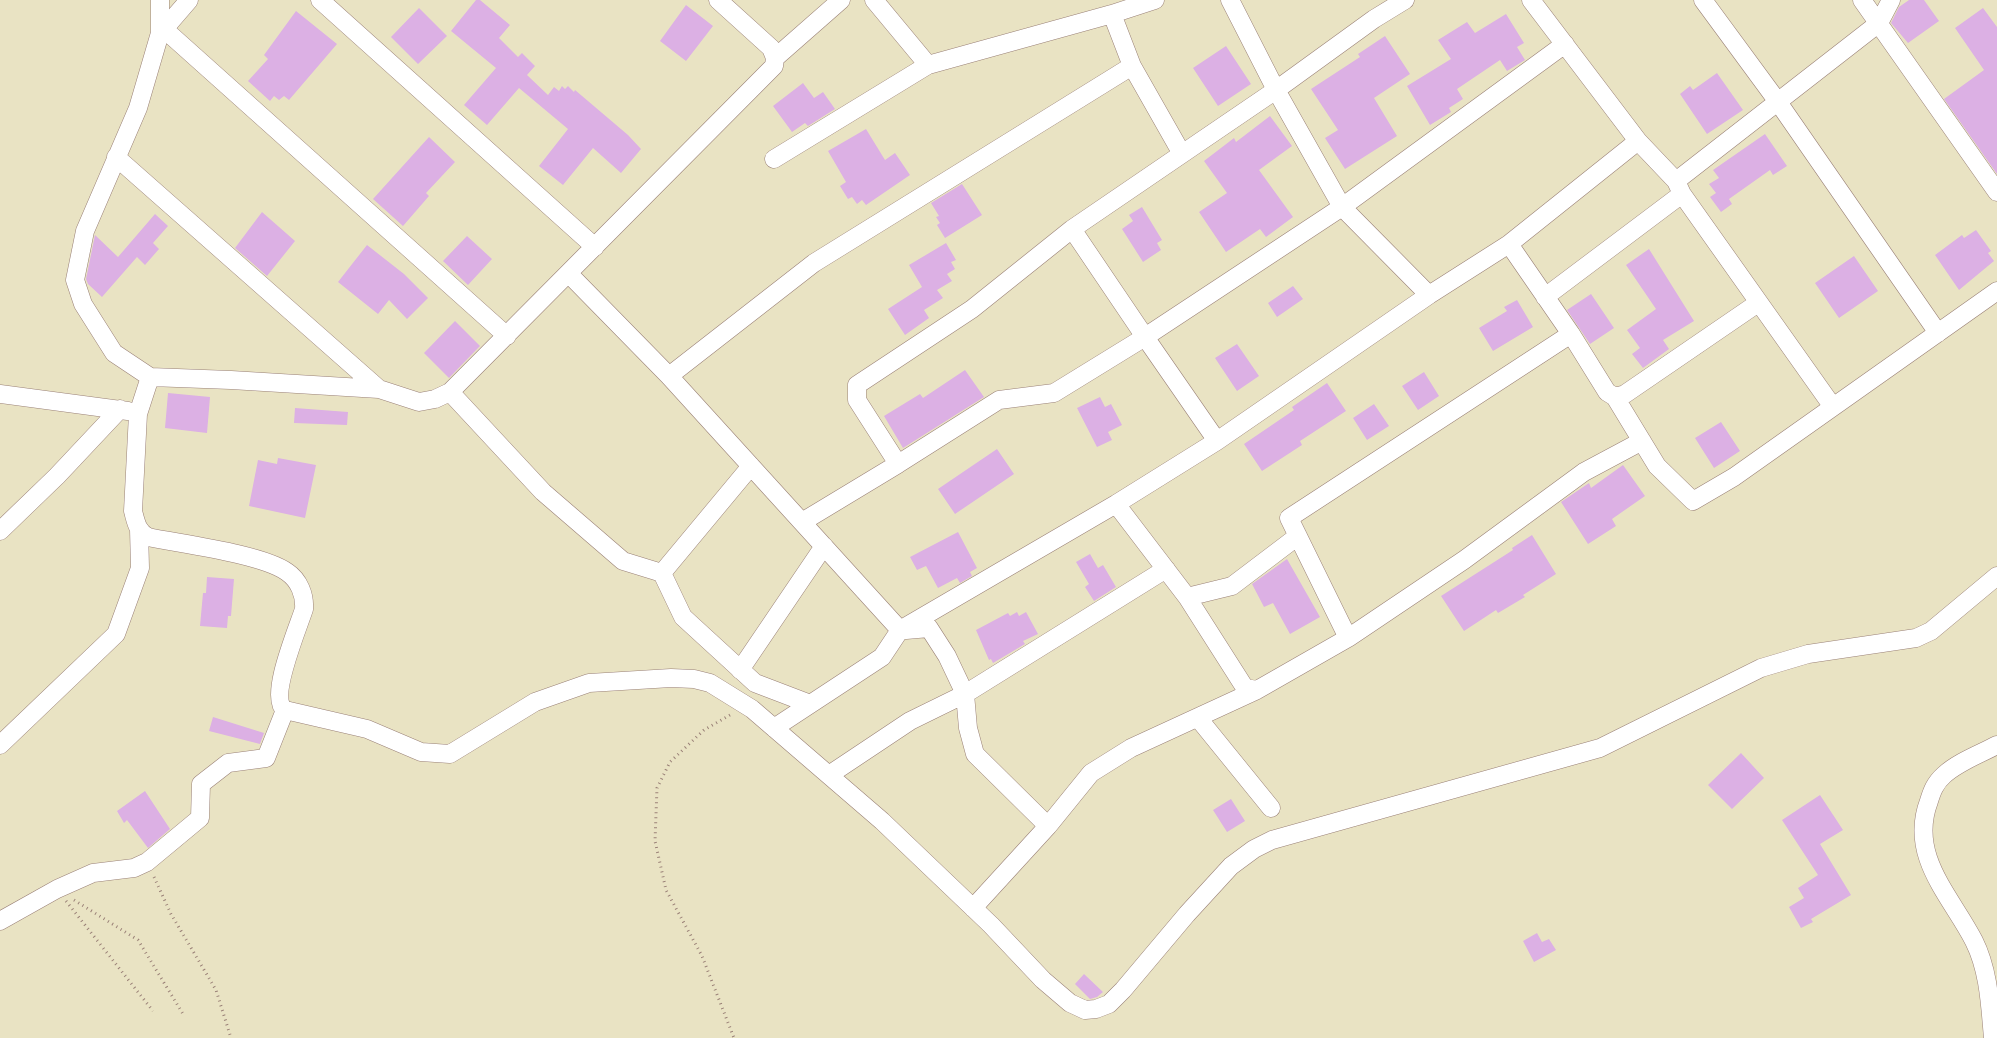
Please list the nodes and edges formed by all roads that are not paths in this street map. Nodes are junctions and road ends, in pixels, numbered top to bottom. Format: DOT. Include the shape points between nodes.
graph roads {
  1 [pos="160,0"];
  2 [pos="188,0"];
  3 [pos="320,0"];
  4 [pos="718,0"];
  5 [pos="841,0"];
  6 [pos="874,0"];
  7 [pos="1155,0"];
  8 [pos="1230,0"];
  9 [pos="1405,0"];
  10 [pos="1531,0"];
  11 [pos="1703,0"];
  12 [pos="1862,0"];
  13 [pos="1891,0"];
  14 [pos="1112,14"];
  15 [pos="1879,23"];
  16 [pos="162,31"];
  17 [pos="1565,44"];
  18 [pos="775,58"];
  19 [pos="928,65"];
  20 [pos="1132,66"];
  21 [pos="1276,90"];
  22 [pos="1778,102"];
  23 [pos="1638,141"];
  24 [pos="1182,154"];
  25 [pos="116,157"];
  26 [pos="774,159"];
  27 [pos="1679,187"];
  28 [pos="1997,192"];
  29 [pos="1342,207"];
  30 [pos="1072,229"];
  31 [pos="1509,244"];
  32 [pos="596,247"];
  33 [pos="569,274"];
  34 [pos="1997,291"];
  35 [pos="1429,296"];
  36 [pos="1545,297"];
  37 [pos="1758,303"];
  38 [pos="1938,333"];
  39 [pos="1571,334"];
  40 [pos="507,336"];
  41 [pos="1145,337"];
  42 [pos="669,376"];
  43 [pos="150,377"];
  44 [pos="379,389"];
  45 [pos="450,392"];
  46 [pos="0,394"];
  47 [pos="1616,397"];
  48 [pos="1833,407"];
  49 [pos="120,409"];
  50 [pos="138,414"];
  51 [pos="1642,441"];
  52 [pos="1216,442"];
  53 [pos="898,464"];
  54 [pos="751,466"];
  55 [pos="1116,504"];
  56 [pos="802,522"];
  57 [pos="139,529"];
  58 [pos="0,531"];
  59 [pos="1298,536"];
  60 [pos="824,546"];
  61 [pos="1166,569"];
  62 [pos="662,573"];
  63 [pos="1997,576"];
  64 [pos="1187,597"];
  65 [pos="900,630"];
  66 [pos="1348,638"];
  67 [pos="740,670"];
  68 [pos="1257,690"];
  69 [pos="965,694"];
  70 [pos="810,704"];
  71 [pos="285,710"];
  72 [pos="1198,718"];
  73 [pos="774,728"];
  74 [pos="0,745"];
  75 [pos="1997,746"];
  76 [pos="829,775"];
  77 [pos="1271,808"];
  78 [pos="1048,826"];
  79 [pos="973,908"];
  80 [pos="0,921"];
  81 [pos="1993,1038"];
  1 -- 16 [label="street"];
  2 -- 16 [label="street"];
  3 -- 32 [label="street"];
  4 -- 18 [label="street" via="771,48"];
  5 -- 18 [label="street"];
  6 -- 19 [label="street"];
  7 -- 14 [label="street"];
  8 -- 21 [label="street"];
  9 -- 21 [label="street"];
  10 -- 17 [label="street"];
  11 -- 22 [label="street"];
  12 -- 15 [label="street"];
  13 -- 15 [label="street"];
  14 -- 19 [label="street"];
  14 -- 20 [label="street"];
  15 -- 22 [label="street"];
  15 -- 28 [label="street"];
  16 -- 25 [label="street" via="138,108"];
  16 -- 40 [label="street"];
  17 -- 23 [label="street"];
  17 -- 29 [label="street"];
  18 -- 32 [label="street" via="774,66"];
  19 -- 26 [label="street"];
  20 -- 24 [label="street"];
  20 -- 42 [label="street" via="814,263"];
  21 -- 24 [label="street"];
  21 -- 29 [label="street"];
  22 -- 27 [label="street"];
  22 -- 38 [label="street"];
  23 -- 27 [label="street"];
  23 -- 31 [label="street"];
  24 -- 30 [label="street"];
  25 -- 43 [label="street" via="85,231 75,280 83,304 114,352"];
  25 -- 44 [label="street"];
  27 -- 36 [label="street"];
  27 -- 37 [label="street"];
  29 -- 35 [label="street"];
  29 -- 41 [label="street"];
  30 -- 41 [label="street"];
  30 -- 53 [label="street" via="972,309 857,385 857,400"];
  31 -- 35 [label="street"];
  31 -- 36 [label="street"];
  32 -- 33 [label="street"];
  33 -- 40 [label="street"];
  33 -- 42 [label="street"];
  34 -- 38 [label="street"];
  35 -- 52 [label="street"];
  36 -- 39 [label="street"];
  37 -- 47 [label="street" via="1626,394"];
  37 -- 48 [label="street"];
  38 -- 48 [label="street"];
  39 -- 47 [label="street" via="1607,392"];
  39 -- 59 [label="street" via="1289,518"];
  40 -- 45 [label="street"];
  41 -- 52 [label="street"];
  41 -- 53 [label="street" via="1054,393 999,400"];
  42 -- 54 [label="street"];
  43 -- 44 [label="street"];
  43 -- 50 [label="street"];
  44 -- 45 [label="street" via="420,402"];
  45 -- 62 [label="street" via="543,492 624,561"];
  46 -- 49 [label="street"];
  47 -- 51 [label="street"];
  48 -- 51 [label="street" via="1734,477 1693,501 1657,466"];
  49 -- 50 [label="street"];
  49 -- 58 [label="street"];
  50 -- 57 [label="street" via="133,511"];
  51 -- 66 [label="street" via="1584,472 1464,560"];
  52 -- 55 [label="street"];
  53 -- 56 [label="street"];
  54 -- 56 [label="street"];
  54 -- 62 [label="street"];
  55 -- 61 [label="street"];
  55 -- 65 [label="street"];
  56 -- 60 [label="street"];
  57 -- 71 [label="street" via="148,537 278,566 296,581 302,591 304,609 279,688 280,703"];
  57 -- 74 [label="street" via="140,568 116,634"];
  59 -- 64 [label="street" via="1232,586"];
  59 -- 66 [label="street"];
  60 -- 65 [label="street"];
  60 -- 67 [label="street"];
  61 -- 64 [label="street"];
  61 -- 69 [label="street"];
  62 -- 67 [label="street" via="683,617"];
  63 -- 79 [label="street" via="1931,632 1916,638 1808,654 1761,668 1600,748 1272,840 1231,866 1123,990 1096,1010 1070,1004"];
  64 -- 68 [label="street" via="1245,688"];
  65 -- 69 [label="street" via="929,628"];
  65 -- 70 [label="street" via="882,657"];
  66 -- 68 [label="street"];
  67 -- 70 [label="street" via="755,683"];
  68 -- 72 [label="street"];
  69 -- 76 [label="street" via="910,721"];
  69 -- 78 [label="street" via="968,728 975,754"];
  70 -- 73 [label="street"];
  71 -- 73 [label="street" via="367,729 420,752 450,754 535,702 589,683 694,679 710,683 752,709"];
  71 -- 80 [label="street" via="266,758 228,763 200,784 200,818 147,862 134,868 93,873"];
  72 -- 77 [label="street"];
  72 -- 78 [label="street" via="1131,748 1091,773"];
  73 -- 76 [label="street"];
  75 -- 81 [label="street" via="1944,775 1935,785 1924,814 1924,844 1932,873 1974,942 1985,970"];
  76 -- 79 [label="street"];
  78 -- 79 [label="street"];
}
